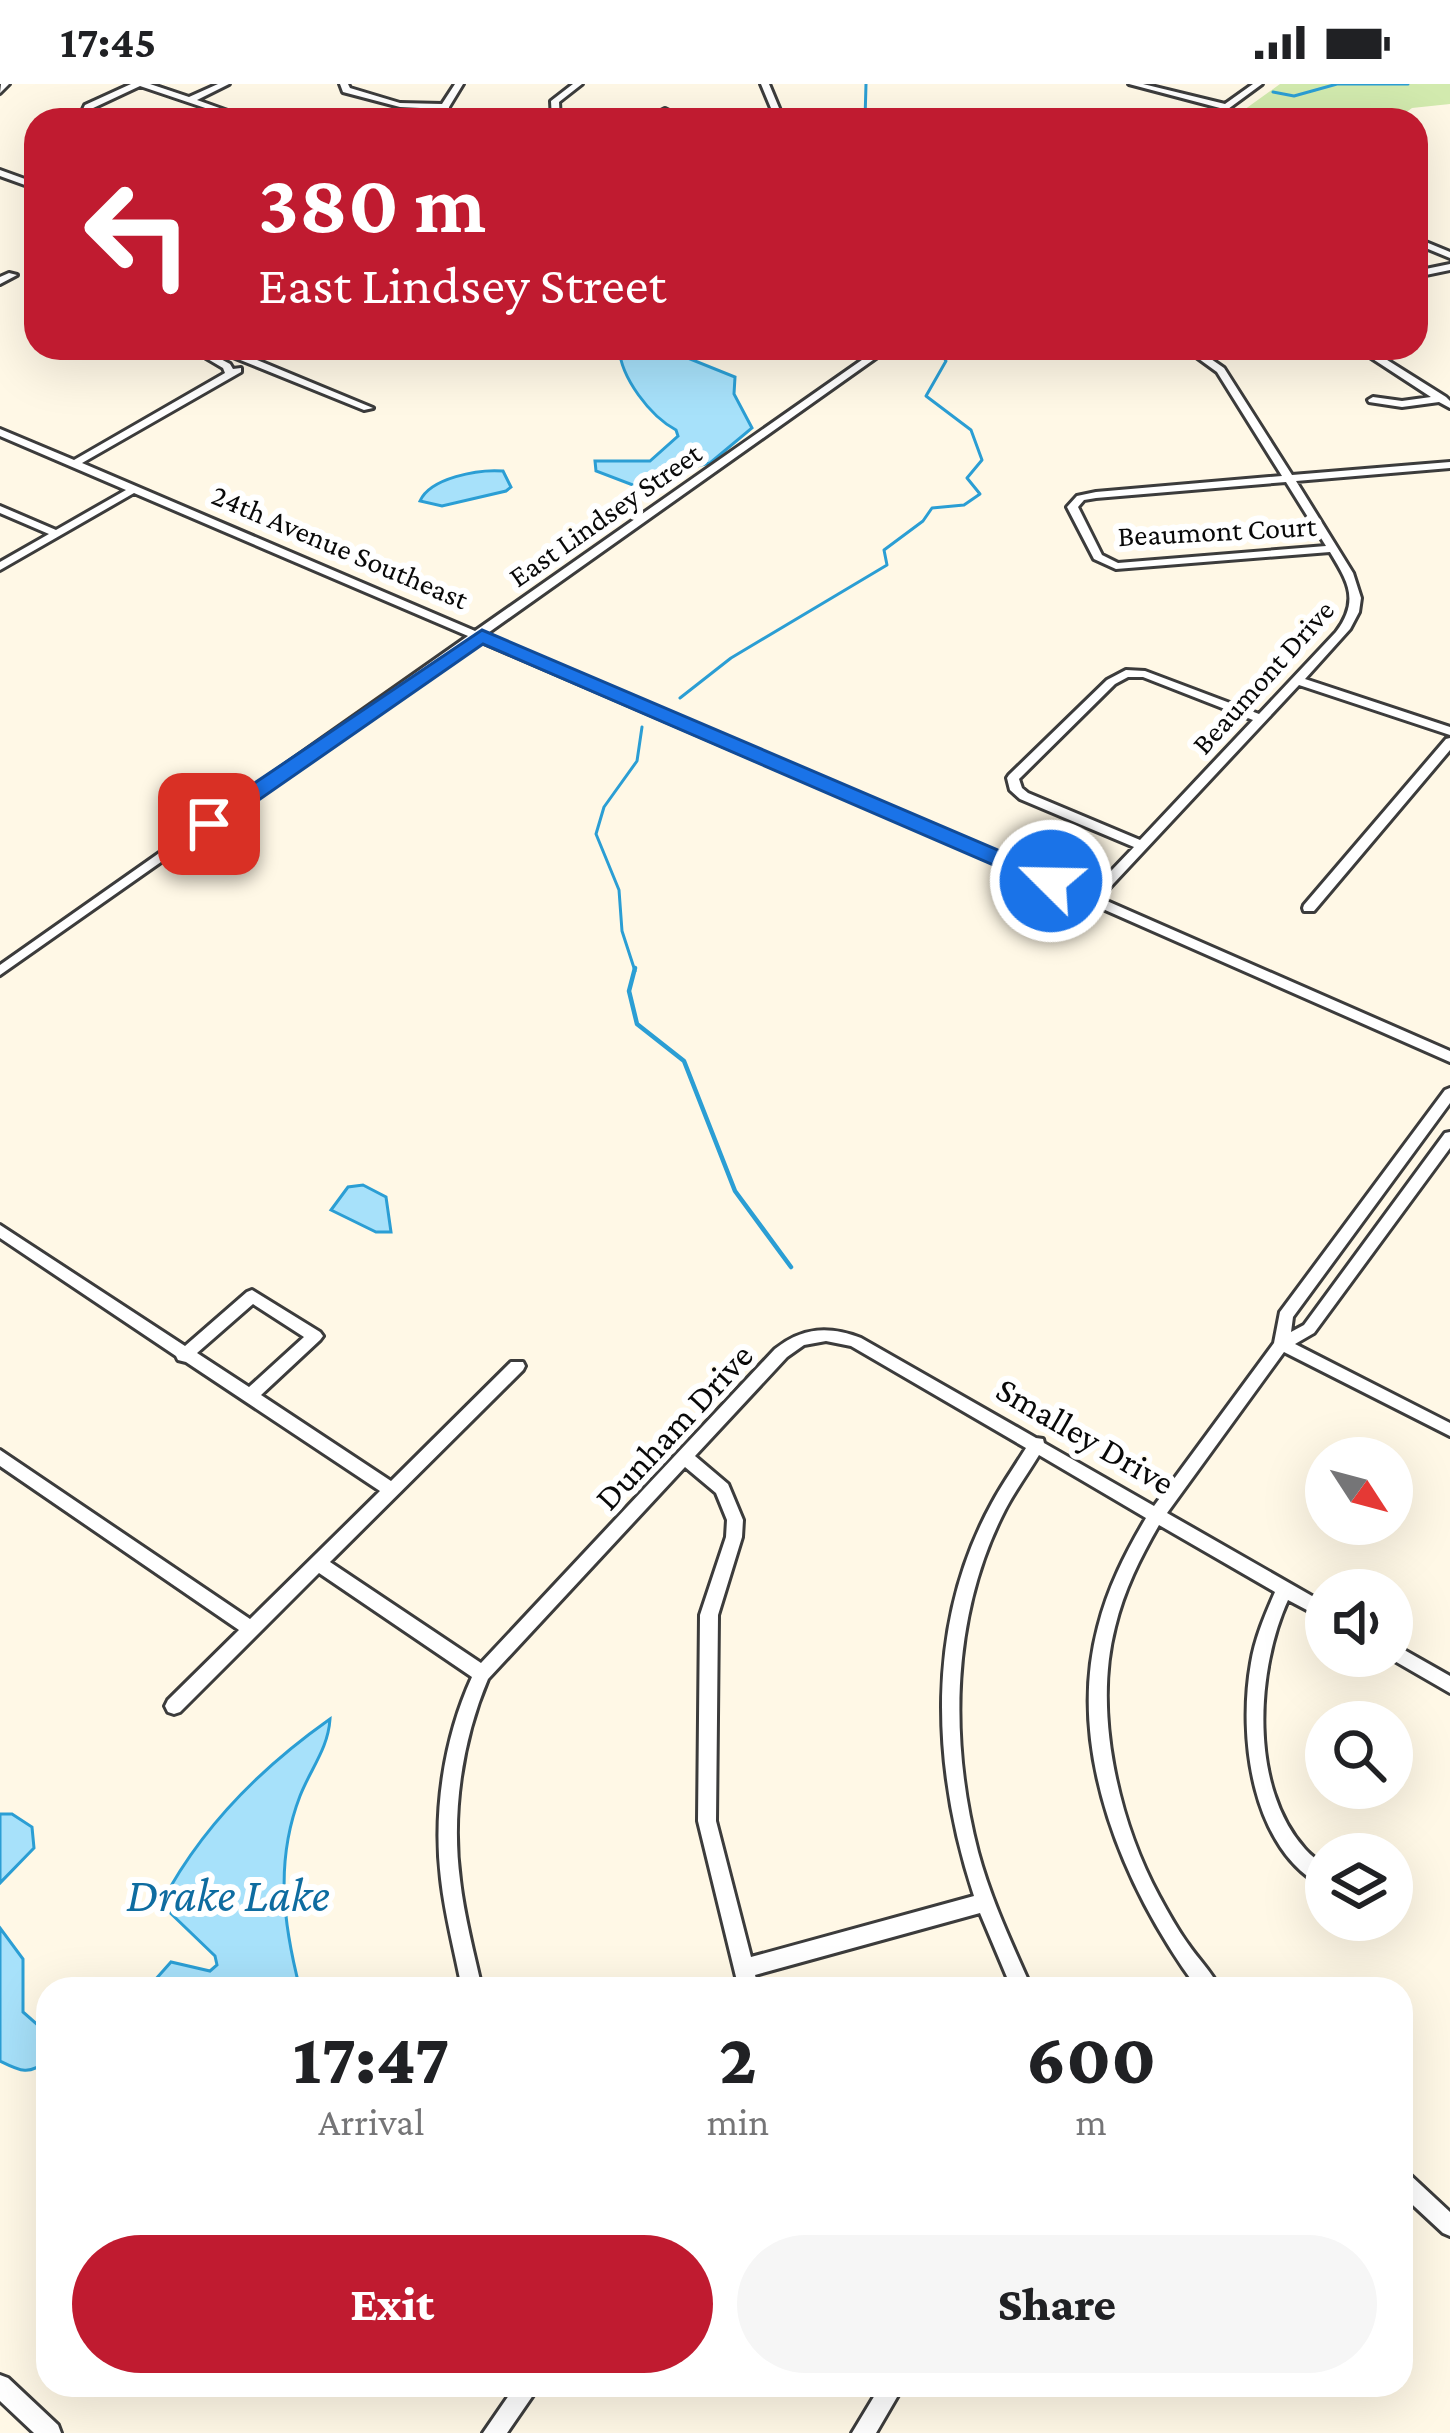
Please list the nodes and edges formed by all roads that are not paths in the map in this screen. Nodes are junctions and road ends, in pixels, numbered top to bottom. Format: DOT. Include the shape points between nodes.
graph roads {
  1 [pos="140,84"];
  2 [pos="225,84"];
  3 [pos="344,84"];
  4 [pos="460,84"];
  5 [pos="578,84"];
  6 [pos="1132,84"];
  7 [pos="1258,84"];
  8 [pos="190,100"];
  9 [pos="445,106"];
  10 [pos="1226,107"];
  11 [pos="91,108"];
  12 [pos="214,108"];
  13 [pos="555,108"];
  14 [pos="12,275"];
  15 [pos="0,281"];
  16 [pos="215,360"];
  17 [pos="246,360"];
  18 [pos="869,360"];
  19 [pos="1209,360"];
  20 [pos="1380,360"];
  21 [pos="251,362"];
  22 [pos="230,374"];
  23 [pos="1373,400"];
  24 [pos="1446,402"];
  25 [pos="368,408"];
  26 [pos="0,432"];
  27 [pos="74,464"];
  28 [pos="1450,465"];
  29 [pos="1290,478"];
  30 [pos="134,489"];
  31 [pos="0,508"];
  32 [pos="57,534"];
  33 [pos="1332,549"];
  34 [pos="0,567"];
  35 [pos="482,636"];
  36 [pos="1297,680"];
  37 [pos="1260,718"];
  38 [pos="1450,731"];
  39 [pos="1450,742"];
  40 [pos="1141,844"];
  41 [pos="1092,898"];
  42 [pos="1309,908"];
  43 [pos="0,971"];
  44 [pos="1450,1057"];
  45 [pos="1450,1093"];
  46 [pos="1450,1136"];
  47 [pos="2,1235"];
  48 [pos="808,1336"];
  49 [pos="1282,1344"];
  50 [pos="184,1356"];
  51 [pos="517,1366"];
  52 [pos="248,1397"];
  53 [pos="1450,1430"];
  54 [pos="1036,1444"];
  55 [pos="0,1457"];
  56 [pos="685,1457"];
  57 [pos="392,1490"];
  58 [pos="1160,1515"];
  59 [pos="318,1564"];
  60 [pos="1285,1589"];
  61 [pos="1305,1601"];
  62 [pos="251,1630"];
  63 [pos="1413,1663"];
  64 [pos="482,1674"];
  65 [pos="1450,1685"];
  66 [pos="174,1706"];
  67 [pos="1305,1864"];
  68 [pos="983,1903"];
  69 [pos="470,1977"];
  70 [pos="747,1977"];
  71 [pos="754,1977"];
  72 [pos="1017,1977"];
  73 [pos="1201,1977"];
  74 [pos="1413,2191"];
  75 [pos="1450,2226"];
  76 [pos="0,2386"];
  77 [pos="520,2397"];
  78 [pos="886,2397"];
  79 [pos="50,2433"];
  80 [pos="494,2433"];
  81 [pos="863,2433"];
  1 -- 8 [label="street"];
  1 -- 11 [label="street"];
  2 -- 8 [label="street"];
  3 -- 9 [label="street" via="392,104"];
  4 -- 9 [label="street"];
  5 -- 13 [label="street"];
  6 -- 10 [label="street"];
  7 -- 10 [label="street"];
  8 -- 12 [label="street"];
  14 -- 15 [label="street"];
  16 -- 22 [label="street"];
  17 -- 21 [label="street"];
  18 -- 35 [label="street, East Lindsey Street"];
  19 -- 29 [label="street, Beaumont Drive"];
  20 -- 24 [label="street"];
  21 -- 22 [label="street"];
  21 -- 25 [label="street"];
  22 -- 27 [label="street"];
  23 -- 24 [label="street"];
  26 -- 27 [label="street, 24th Avenue Southeast"];
  27 -- 30 [label="street, 24th Avenue Southeast"];
  28 -- 29 [label="street"];
  29 -- 33 [label="street, Beaumont Drive"];
  29 -- 33 [label="street, Beaumont Court" via="1086,496 1072,507 1097,557 1117,566"];
  30 -- 32 [label="street"];
  30 -- 35 [label="street, 24th Avenue Southeast"];
  31 -- 32 [label="street"];
  32 -- 34 [label="street"];
  33 -- 36 [label="street, Beaumont Drive" via="1355,586 1357,607"];
  35 -- 41 [label="street, 24th Avenue Southeast"];
  35 -- 43 [label="street, East Lindsey Street"];
  36 -- 37 [label="street, Beaumont Drive"];
  36 -- 38 [label="street"];
  37 -- 40 [label="street, Beaumont Drive"];
  37 -- 40 [label="street" via="1138,673 1115,678 1016,774 1014,787 1024,796"];
  39 -- 42 [label="street"];
  40 -- 41 [label="street, Beaumont Drive"];
  41 -- 44 [label="street, 24th Avenue Southeast"];
  45 -- 49 [label="street" via="1285,1316"];
  46 -- 49 [label="street" via="1309,1329"];
  47 -- 50 [label="street"];
  48 -- 54 [label="street, Smalley Drive" via="856,1342"];
  48 -- 56 [label="street, Dunham Drive" via="781,1353"];
  49 -- 53 [label="street"];
  49 -- 58 [label="street"];
  50 -- 52 [label="street"];
  50 -- 52 [label="street" via="252,1296 315,1336"];
  51 -- 57 [label="street"];
  52 -- 57 [label="street"];
  54 -- 58 [label="street, Smalley Drive"];
  54 -- 68 [label="street" via="976,1553 951,1664 953,1786"];
  55 -- 62 [label="street"];
  56 -- 64 [label="street, Dunham Drive"];
  56 -- 70 [label="street" via="722,1489 735,1520 709,1615 706,1821"];
  57 -- 59 [label="street"];
  58 -- 60 [label="street, Smalley Drive"];
  58 -- 73 [label="street" via="1115,1599 1099,1711 1113,1798 1135,1864"];
  59 -- 62 [label="street"];
  59 -- 64 [label="street"];
  60 -- 61 [label="street, Smalley Drive"];
  60 -- 67 [label="street" via="1255,1667 1256,1734 1262,1772"];
  62 -- 66 [label="street"];
  63 -- 65 [label="street"];
  64 -- 69 [label="street" via="460,1738 449,1835"];
  68 -- 71 [label="street"];
  68 -- 72 [label="street"];
  74 -- 75 [label="street"];
  76 -- 79 [label="street"];
  77 -- 80 [label="street"];
  78 -- 81 [label="street"];
}
